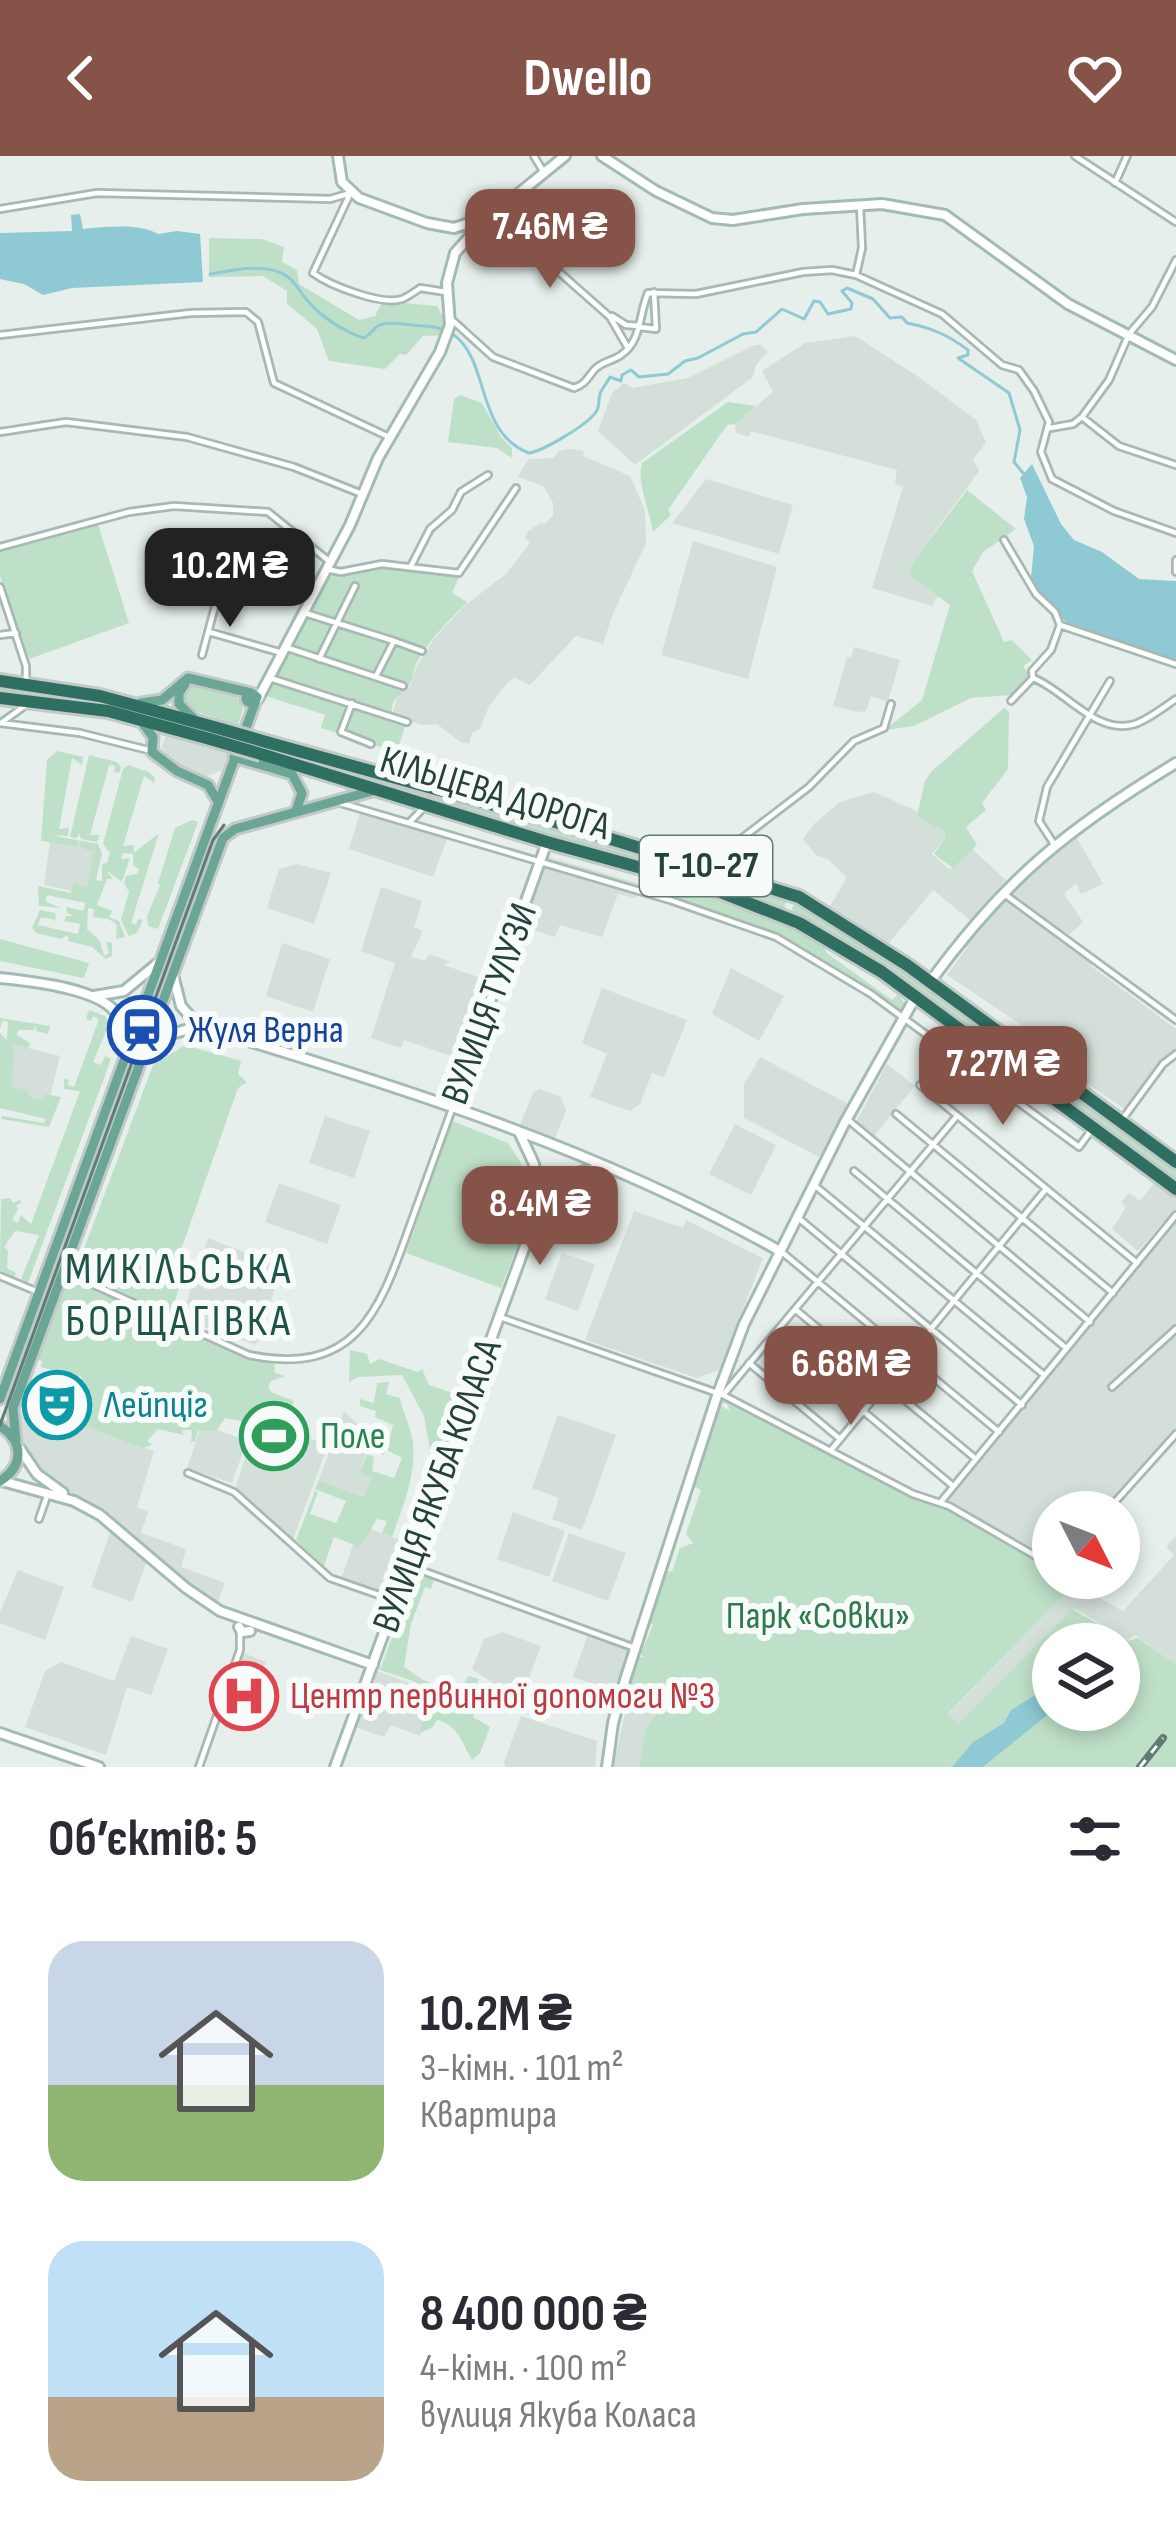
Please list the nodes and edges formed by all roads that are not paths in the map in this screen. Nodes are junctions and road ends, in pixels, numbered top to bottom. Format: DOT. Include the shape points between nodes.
graph roads {
  1 [pos="338,156"];
  2 [pos="534,156"];
  3 [pos="565,156"];
  4 [pos="602,156"];
  5 [pos="1127,156"];
  6 [pos="1079,157"];
  7 [pos="543,171"];
  8 [pos="1115,183"];
  9 [pos="350,195"];
  10 [pos="860,206"];
  11 [pos="0,209"];
  12 [pos="494,213"];
  13 [pos="1176,222"];
  14 [pos="454,228"];
  15 [pos="455,253"];
  16 [pos="1176,260"];
  17 [pos="856,275"];
  18 [pos="447,292"];
  19 [pos="654,292"];
  20 [pos="600,304"];
  21 [pos="449,327"];
  22 [pos="639,327"];
  23 [pos="1129,334"];
  24 [pos="0,335"];
  25 [pos="628,348"];
  26 [pos="1176,360"];
  27 [pos="1082,418"];
  28 [pos="1049,428"];
  29 [pos="0,432"];
  30 [pos="391,438"];
  31 [pos="1176,465"];
  32 [pos="488,475"];
  33 [pos="516,488"];
  34 [pos="362,494"];
  35 [pos="1176,533"];
  36 [pos="1004,540"];
  37 [pos="0,547"];
  38 [pos="1176,560"];
  39 [pos="328,566"];
  40 [pos="411,566"];
  41 [pos="1176,572"];
  42 [pos="356,586"];
  43 [pos="0,587"];
  44 [pos="218,595"];
  45 [pos="303,613"];
  46 [pos="336,623"];
  47 [pos="1060,626"];
  48 [pos="208,632"];
  49 [pos="16,633"];
  50 [pos="0,634"];
  51 [pos="394,641"];
  52 [pos="283,650"];
  53 [pos="422,651"];
  54 [pos="202,655"];
  55 [pos="319,658"];
  56 [pos="1176,664"];
  57 [pos="1032,675"];
  58 [pos="376,676"];
  59 [pos="194,678"];
  60 [pos="0,681"];
  61 [pos="1110,681"];
  62 [pos="267,682"];
  63 [pos="26,683"];
  64 [pos="403,686"];
  65 [pos="0,698"];
  66 [pos="252,698"];
  67 [pos="1176,699"];
  68 [pos="42,701"];
  69 [pos="1011,701"];
  70 [pos="132,703"];
  71 [pos="352,703"];
  72 [pos="891,704"];
  73 [pos="1090,716"];
  74 [pos="136,718"];
  75 [pos="198,722"];
  76 [pos="407,722"];
  77 [pos="1,723"];
  78 [pos="179,729"];
  79 [pos="212,733"];
  80 [pos="370,745"];
  81 [pos="154,748"];
  82 [pos="264,748"];
  83 [pos="1176,763"];
  84 [pos="231,764"];
  85 [pos="199,780"];
  86 [pos="384,793"];
  87 [pos="332,800"];
  88 [pos="426,806"];
  89 [pos="216,809"];
  90 [pos="295,812"];
  91 [pos="409,823"];
  92 [pos="547,842"];
  93 [pos="1054,844"];
  94 [pos="541,862"];
  95 [pos="739,876"];
  96 [pos="1001,892"];
  97 [pos="810,903"];
  98 [pos="799,923"];
  99 [pos="159,962"];
  100 [pos="173,969"];
  101 [pos="0,978"];
  102 [pos="930,982"];
  103 [pos="93,996"];
  104 [pos="916,996"];
  105 [pos="902,1018"];
  106 [pos="1176,1020"];
  107 [pos="199,1026"];
  108 [pos="1176,1054"];
  109 [pos="141,1057"];
  110 [pos="123,1063"];
  111 [pos="920,1085"];
  112 [pos="453,1105"];
  113 [pos="896,1114"];
  114 [pos="957,1116"];
  115 [pos="847,1119"];
  116 [pos="1121,1122"];
  117 [pos="1094,1126"];
  118 [pos="518,1132"];
  119 [pos="933,1145"];
  120 [pos="561,1149"];
  121 [pos="1176,1162"];
  122 [pos="534,1164"];
  123 [pos="609,1169"];
  124 [pos="854,1172"];
  125 [pos="910,1172"];
  126 [pos="537,1178"];
  127 [pos="565,1182"];
  128 [pos="813,1184"];
  129 [pos="1046,1189"];
  130 [pos="1176,1189"];
  131 [pos="888,1200"];
  132 [pos="540,1205"];
  133 [pos="1176,1215"];
  134 [pos="796,1216"];
  135 [pos="1022,1218"];
  136 [pos="865,1228"];
  137 [pos="999,1246"];
  138 [pos="778,1250"];
  139 [pos="842,1255"];
  140 [pos="1137,1263"];
  141 [pos="63,1271"];
  142 [pos="976,1274"];
  143 [pos="0,1276"];
  144 [pos="819,1283"];
  145 [pos="38,1292"];
  146 [pos="1113,1293"];
  147 [pos="954,1301"];
  148 [pos="796,1310"];
  149 [pos="500,1316"];
  150 [pos="1090,1322"];
  151 [pos="931,1329"];
  152 [pos="1176,1329"];
  153 [pos="773,1336"];
  154 [pos="1068,1349"];
  155 [pos="908,1357"];
  156 [pos="749,1363"];
  157 [pos="1046,1376"];
  158 [pos="886,1384"];
  159 [pos="1112,1388"];
  160 [pos="720,1395"];
  161 [pos="0,1399"];
  162 [pos="1022,1405"];
  163 [pos="863,1412"];
  164 [pos="0,1426"];
  165 [pos="999,1432"];
  166 [pos="1176,1434"];
  167 [pos="840,1439"];
  168 [pos="16,1442"];
  169 [pos="831,1450"];
  170 [pos="976,1459"];
  171 [pos="188,1473"];
  172 [pos="0,1481"];
  173 [pos="953,1487"];
  174 [pos="1125,1491"];
  175 [pos="48,1492"];
  176 [pos="74,1501"];
  177 [pos="940,1504"];
  178 [pos="39,1519"];
  179 [pos="1032,1554"];
  180 [pos="409,1566"];
  181 [pos="396,1601"];
  182 [pos="245,1626"];
  183 [pos="635,1648"];
  184 [pos="373,1665"];
  185 [pos="0,1733"];
  186 [pos="99,1767"];
  187 [pos="199,1767"];
  188 [pos="335,1767"];
  189 [pos="607,1767"];
  1 -- 9 [label="street"];
  2 -- 7 [label="street"];
  3 -- 7 [label="street"];
  4 -- 10 [label="street" via="711,218"];
  5 -- 8 [label="street"];
  6 -- 8 [label="street"];
  7 -- 12 [label="street"];
  8 -- 13 [label="street"];
  9 -- 11 [label="street" via="97,193"];
  9 -- 14 [label="street"];
  9 -- 18 [label="street" via="313,273 384,299 402,300 420,288"];
  10 -- 17 [label="street"];
  10 -- 23 [label="street" via="954,219 1068,304"];
  12 -- 14 [label="street"];
  12 -- 15 [label="street"];
  12 -- 20 [label="street" via="541,242 559,272"];
  14 -- 15 [label="street"];
  15 -- 18 [label="street"];
  16 -- 23 [label="street"];
  17 -- 19 [label="street" via="820,269 696,293"];
  17 -- 28 [label="street" via="942,314 1019,370"];
  18 -- 21 [label="street"];
  19 -- 22 [label="street" via="645,297"];
  19 -- 22 [label="street" via="656,328"];
  20 -- 22 [label="street"];
  20 -- 25 [label="street"];
  21 -- 25 [label="street" via="485,353 570,387"];
  21 -- 30 [label="street"];
  22 -- 25 [label="street"];
  23 -- 26 [label="street"];
  23 -- 27 [label="street"];
  24 -- 30 [label="street" via="246,312 258,322 274,383"];
  27 -- 28 [label="street"];
  27 -- 31 [label="street" via="1119,446"];
  28 -- 35 [label="street" via="1041,452 1052,479"];
  29 -- 34 [label="street" via="66,422 187,437"];
  30 -- 34 [label="street"];
  32 -- 40 [label="street" via="461,492"];
  33 -- 40 [label="street" via="459,572"];
  34 -- 39 [label="street"];
  36 -- 47 [label="street"];
  37 -- 39 [label="street" via="174,506 268,512"];
  38 -- 41 [label="street"];
  39 -- 40 [label="street"];
  39 -- 45 [label="street"];
  42 -- 46 [label="street"];
  43 -- 49 [label="street"];
  44 -- 48 [label="street"];
  45 -- 46 [label="street"];
  45 -- 52 [label="street"];
  46 -- 51 [label="street"];
  46 -- 55 [label="street"];
  47 -- 56 [label="street"];
  47 -- 57 [label="street"];
  48 -- 52 [label="street"];
  48 -- 54 [label="street"];
  49 -- 50 [label="street"];
  49 -- 63 [label="street"];
  51 -- 53 [label="street"];
  51 -- 58 [label="street"];
  52 -- 55 [label="street"];
  52 -- 62 [label="street"];
  55 -- 58 [label="street"];
  57 -- 69 [label="street"];
  57 -- 73 [label="street"];
  58 -- 64 [label="street"];
  59 -- 66 [label="main road"];
  59 -- 70 [label="main road" via="162,700"];
  59 -- 75 [label="main road" via="178,700"];
  60 -- 63 [label="highway, Т-10-27"];
  61 -- 73 [label="street"];
  62 -- 66 [label="street"];
  62 -- 71 [label="street"];
  63 -- 70 [label="highway, Т-10-27"];
  65 -- 68 [label="highway, КІЛЬЦЕВА ДОРОГА / Т-10-27"];
  66 -- 84 [label="main road"];
  67 -- 73 [label="street" via="1130,725"];
  68 -- 74 [label="highway, КІЛЬЦЕВА ДОРОГА / Т-10-27"];
  68 -- 77 [label="street"];
  70 -- 75 [label="highway, КІЛЬЦЕВА ДОРОГА / Т-10-27"];
  71 -- 76 [label="street"];
  71 -- 80 [label="street" via="341,733"];
  72 -- 95 [label="street" via="884,728 854,741 741,839"];
  73 -- 93 [label="street" via="1042,801 1039,821"];
  74 -- 78 [label="highway, КІЛЬЦЕВА ДОРОГА / Т-10-27"];
  74 -- 81 [label="main road"];
  75 -- 79 [label="highway, КІЛЬЦЕВА ДОРОГА / Т-10-27"];
  77 -- 81 [label="street"];
  78 -- 79 [label="highway, КІЛЬЦЕВА ДОРОГА / Т-10-27"];
  78 -- 81 [label="main road"];
  79 -- 82 [label="highway, КІЛЬЦЕВА ДОРОГА / Т-10-27, bridge"];
  81 -- 85 [label="main road"];
  82 -- 86 [label="highway, КІЛЬЦЕВА ДОРОГА / Т-10-27"];
  82 -- 95 [label="highway, Т-10-27"];
  83 -- 93 [label="street"];
  84 -- 85 [label="main road"];
  84 -- 89 [label="main road"];
  84 -- 90 [label="main road" via="292,774 302,793"];
  85 -- 89 [label="main road" via="216,794"];
  86 -- 87 [label="main road"];
  86 -- 88 [label="highway, КІЛЬЦЕВА ДОРОГА / Т-10-27"];
  87 -- 90 [label="main road"];
  87 -- 91 [label="street"];
  88 -- 91 [label="street"];
  88 -- 92 [label="highway, КІЛЬЦЕВА ДОРОГА / Т-10-27"];
  89 -- 99 [label="main road"];
  90 -- 100 [label="main road" via="223,838"];
  91 -- 94 [label="street"];
  92 -- 94 [label="street, ВУЛИЦЯ ТУЛУЗИ"];
  92 -- 98 [label="highway, КІЛЬЦЕВА ДОРОГА / Т-10-27" via="700,884"];
  93 -- 96 [label="street"];
  94 -- 105 [label="street" via="776,937"];
  94 -- 112 [label="street, ВУЛИЦЯ ТУЛУЗИ"];
  95 -- 97 [label="highway, Т-10-27"];
  96 -- 102 [label="street"];
  96 -- 106 [label="street"];
  97 -- 98 [label="highway" via="789,907"];
  97 -- 102 [label="highway, Т-10-27"];
  98 -- 104 [label="highway, КІЛЬЦЕВА ДОРОГА / Т-10-27"];
  99 -- 103 [label="street" via="124,991"];
  99 -- 110 [label="main road"];
  100 -- 107 [label="street" via="181,1006"];
  100 -- 109 [label="main road"];
  101 -- 103 [label="street"];
  102 -- 116 [label="highway, Т-10-27"];
  103 -- 110 [label="street" via="117,1013"];
  104 -- 105 [label="street"];
  104 -- 117 [label="highway, КІЛЬЦЕВА ДОРОГА / Т-10-27"];
  105 -- 115 [label="street"];
  105 -- 117 [label="street" via="1079,1147"];
  107 -- 109 [label="street"];
  107 -- 112 [label="street"];
  108 -- 116 [label="street"];
  109 -- 141 [label="main road"];
  110 -- 145 [label="main road"];
  111 -- 114 [label="street"];
  112 -- 118 [label="street"];
  112 -- 141 [label="street, ВУЛИЦЯ ТУЛУЗИ" via="378,1307 328,1352 281,1362 249,1354"];
  113 -- 119 [label="street"];
  114 -- 119 [label="street"];
  114 -- 129 [label="street"];
  115 -- 125 [label="street"];
  115 -- 128 [label="street"];
  116 -- 121 [label="highway, Т-10-27"];
  117 -- 130 [label="highway, КІЛЬЦЕВА ДОРОГА / Т-10-27"];
  118 -- 120 [label="street"];
  118 -- 122 [label="street"];
  119 -- 125 [label="street"];
  119 -- 135 [label="street"];
  120 -- 122 [label="street" via="542,1150"];
  120 -- 123 [label="street"];
  120 -- 127 [label="street" via="573,1162"];
  122 -- 126 [label="street"];
  123 -- 127 [label="street" via="588,1168"];
  123 -- 138 [label="street"];
  124 -- 131 [label="street"];
  125 -- 131 [label="street"];
  125 -- 137 [label="street"];
  126 -- 127 [label="street" via="550,1186"];
  126 -- 132 [label="street, ВУЛИЦЯ ЯКУБА КОЛАСА"];
  127 -- 132 [label="street, ВУЛИЦЯ ЯКУБА КОЛАСА"];
  128 -- 134 [label="street"];
  128 -- 136 [label="street"];
  129 -- 135 [label="street"];
  129 -- 140 [label="street"];
  131 -- 136 [label="street"];
  131 -- 142 [label="street"];
  132 -- 149 [label="street, ВУЛИЦЯ ЯКУБА КОЛАСА"];
  133 -- 140 [label="street"];
  134 -- 138 [label="street"];
  134 -- 139 [label="street"];
  135 -- 137 [label="street"];
  135 -- 146 [label="street"];
  136 -- 139 [label="street"];
  136 -- 147 [label="street"];
  137 -- 142 [label="street"];
  137 -- 150 [label="street"];
  138 -- 144 [label="street"];
  138 -- 160 [label="street"];
  139 -- 144 [label="street"];
  139 -- 151 [label="street"];
  140 -- 146 [label="street"];
  141 -- 168 [label="main road" via="13,1408"];
  142 -- 147 [label="street"];
  142 -- 154 [label="street"];
  143 -- 145 [label="street"];
  144 -- 148 [label="street"];
  144 -- 155 [label="street"];
  145 -- 161 [label="main road"];
  146 -- 150 [label="street"];
  147 -- 151 [label="street"];
  147 -- 157 [label="street"];
  148 -- 153 [label="street"];
  148 -- 158 [label="street"];
  149 -- 160 [label="street"];
  149 -- 180 [label="street, ВУЛИЦЯ ЯКУБА КОЛАСА"];
  150 -- 154 [label="street"];
  151 -- 155 [label="street"];
  151 -- 162 [label="street"];
  152 -- 159 [label="street"];
  153 -- 156 [label="street"];
  153 -- 163 [label="street"];
  154 -- 157 [label="street"];
  155 -- 158 [label="street"];
  155 -- 165 [label="street"];
  156 -- 160 [label="street"];
  156 -- 167 [label="street"];
  157 -- 162 [label="street"];
  158 -- 163 [label="street"];
  158 -- 170 [label="street"];
  160 -- 169 [label="street"];
  160 -- 183 [label="street"];
  162 -- 165 [label="street"];
  163 -- 167 [label="street"];
  163 -- 173 [label="street"];
  164 -- 168 [label="main road"];
  165 -- 170 [label="street"];
  166 -- 174 [label="street"];
  167 -- 169 [label="street"];
  168 -- 172 [label="main road" via="16,1466"];
  168 -- 176 [label="street" via="33,1470"];
  169 -- 177 [label="street"];
  170 -- 173 [label="street"];
  171 -- 181 [label="street" via="234,1492 334,1580"];
  172 -- 175 [label="street"];
  173 -- 177 [label="street"];
  175 -- 176 [label="street"];
  175 -- 178 [label="street"];
  176 -- 182 [label="street"];
  177 -- 179 [label="street"];
  180 -- 181 [label="street, ВУЛИЦЯ ЯКУБА КОЛАСА"];
  180 -- 183 [label="street"];
  181 -- 184 [label="street, ВУЛИЦЯ ЯКУБА КОЛАСА"];
  182 -- 184 [label="street"];
  182 -- 187 [label="street"];
  183 -- 189 [label="street"];
  184 -- 188 [label="street, ВУЛИЦЯ ЯКУБА КОЛАСА"];
  185 -- 186 [label="street"];
}
